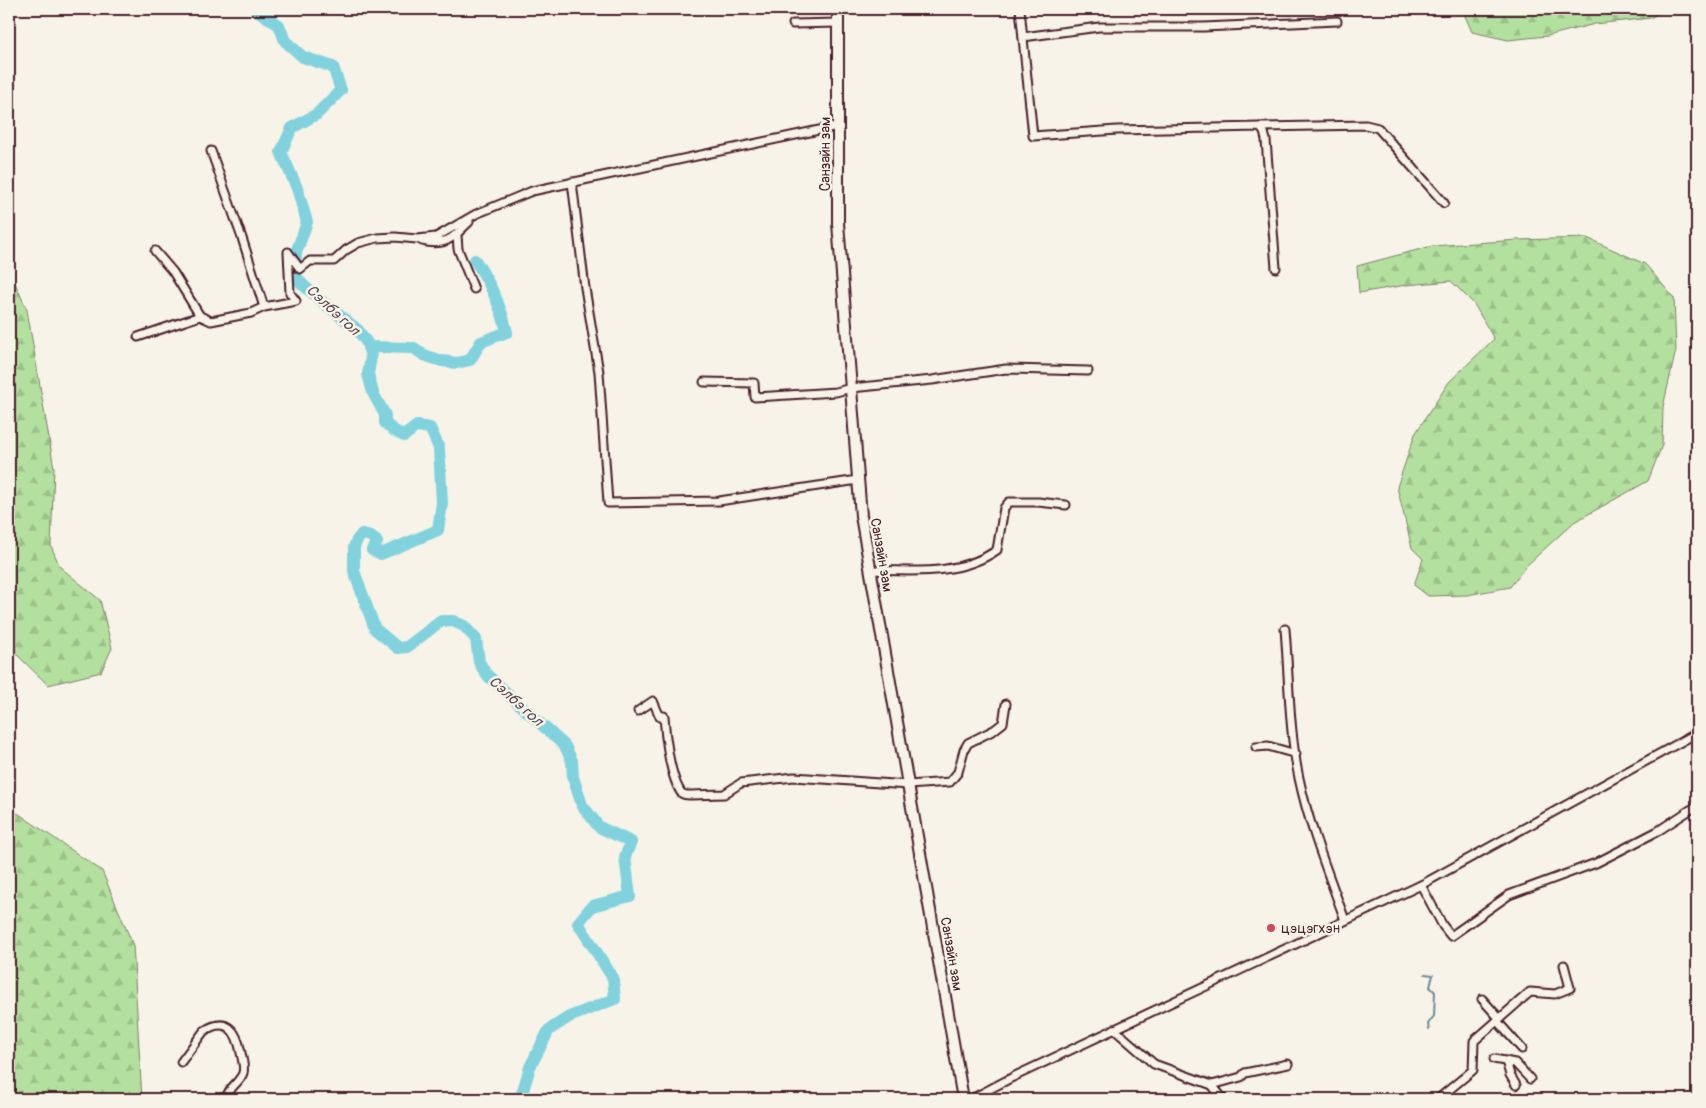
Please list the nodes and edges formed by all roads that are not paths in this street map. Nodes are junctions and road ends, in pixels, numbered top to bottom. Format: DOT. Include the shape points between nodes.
graph roads {
  1 [pos="838,9"];
  2 [pos="1020,9"];
  3 [pos="1337,21"];
  4 [pos="838,23"];
  5 [pos="793,24"];
  6 [pos="1023,37"];
  7 [pos="838,126"];
  8 [pos="1260,127"];
  9 [pos="210,151"];
  10 [pos="572,182"];
  11 [pos="1444,203"];
  12 [pos="476,214"];
  13 [pos="456,235"];
  14 [pos="417,239"];
  15 [pos="155,251"];
  16 [pos="1276,268"];
  17 [pos="474,289"];
  18 [pos="264,307"];
  19 [pos="200,316"];
  20 [pos="138,337"];
  21 [pos="1088,370"];
  22 [pos="704,382"];
  23 [pos="851,388"];
  24 [pos="858,480"];
  25 [pos="1066,505"];
  26 [pos="870,570"];
  27 [pos="1285,629"];
  28 [pos="1006,704"];
  29 [pos="638,711"];
  30 [pos="1697,733"];
  31 [pos="1256,747"];
  32 [pos="1296,754"];
  33 [pos="908,785"];
  34 [pos="1697,807"];
  35 [pos="1421,885"];
  36 [pos="1345,920"];
  37 [pos="1564,965"];
  38 [pos="1482,999"];
  39 [pos="1498,1020"];
  40 [pos="1114,1029"];
  41 [pos="1522,1049"];
  42 [pos="1494,1059"];
  43 [pos="1506,1061"];
  44 [pos="180,1062"];
  45 [pos="1288,1064"];
  46 [pos="1530,1079"];
  47 [pos="1212,1085"];
  48 [pos="1516,1085"];
  49 [pos="226,1099"];
  50 [pos="964,1099"];
  51 [pos="971,1099"];
  52 [pos="1223,1099"];
  53 [pos="1438,1099"];
  1 -- 4 [label="main road, Санзайн зам"];
  2 -- 6 [label="street"];
  3 -- 6 [label="street" via="1203,27 1099,27"];
  4 -- 5 [label="street"];
  4 -- 7 [label="main road, Санзайн зам"];
  6 -- 8 [label="street" via="1032,136 1117,130"];
  7 -- 10 [label="street"];
  7 -- 23 [label="main road, Санзайн зам" via="838,222"];
  8 -- 11 [label="street" via="1366,125 1378,128"];
  8 -- 16 [label="street" via="1266,140"];
  9 -- 18 [label="street"];
  10 -- 12 [label="street" via="532,191"];
  10 -- 24 [label="street" via="599,372 608,503 720,500"];
  12 -- 13 [label="street"];
  12 -- 14 [label="street" via="436,237"];
  13 -- 14 [label="street" via="440,242"];
  13 -- 17 [label="street" via="458,249"];
  14 -- 18 [label="street" via="377,238 358,243 334,261 310,261 300,269 288,252 290,293 296,301"];
  15 -- 19 [label="street" via="173,272"];
  18 -- 19 [label="street" via="251,313 211,320"];
  19 -- 20 [label="street"];
  21 -- 23 [label="street" via="1006,369"];
  22 -- 23 [label="street" via="754,383 755,397 836,392"];
  23 -- 24 [label="main road, Санзайн зам"];
  24 -- 26 [label="main road, Санзайн зам"];
  25 -- 26 [label="street" via="1009,502 1004,508 997,550 954,568"];
  26 -- 33 [label="main road, Санзайн зам"];
  27 -- 32 [label="street"];
  28 -- 33 [label="street" via="1003,723 968,743 958,772 950,782"];
  29 -- 33 [label="street" via="653,701 660,717 664,716 665,738 674,775 680,792 685,795 724,794 741,783 794,777"];
  30 -- 35 [label="street"];
  31 -- 32 [label="street" via="1268,746"];
  32 -- 36 [label="street" via="1299,778 1316,839"];
  33 -- 50 [label="main road, Санзайн зам"];
  34 -- 35 [label="street" via="1596,863 1508,895 1451,936"];
  35 -- 36 [label="street"];
  36 -- 40 [label="street"];
  37 -- 39 [label="street" via="1570,988 1555,994 1530,992"];
  38 -- 39 [label="street"];
  39 -- 41 [label="street"];
  39 -- 53 [label="street" via="1474,1041 1473,1070"];
  40 -- 47 [label="street" via="1154,1064"];
  40 -- 51 [label="street"];
  42 -- 43 [label="street"];
  43 -- 46 [label="street" via="1515,1063"];
  43 -- 48 [label="street"];
  44 -- 49 [label="street" via="204,1031 220,1025 231,1028 240,1046 244,1070"];
  45 -- 47 [label="street" via="1245,1073"];
  47 -- 52 [label="street"];
}
